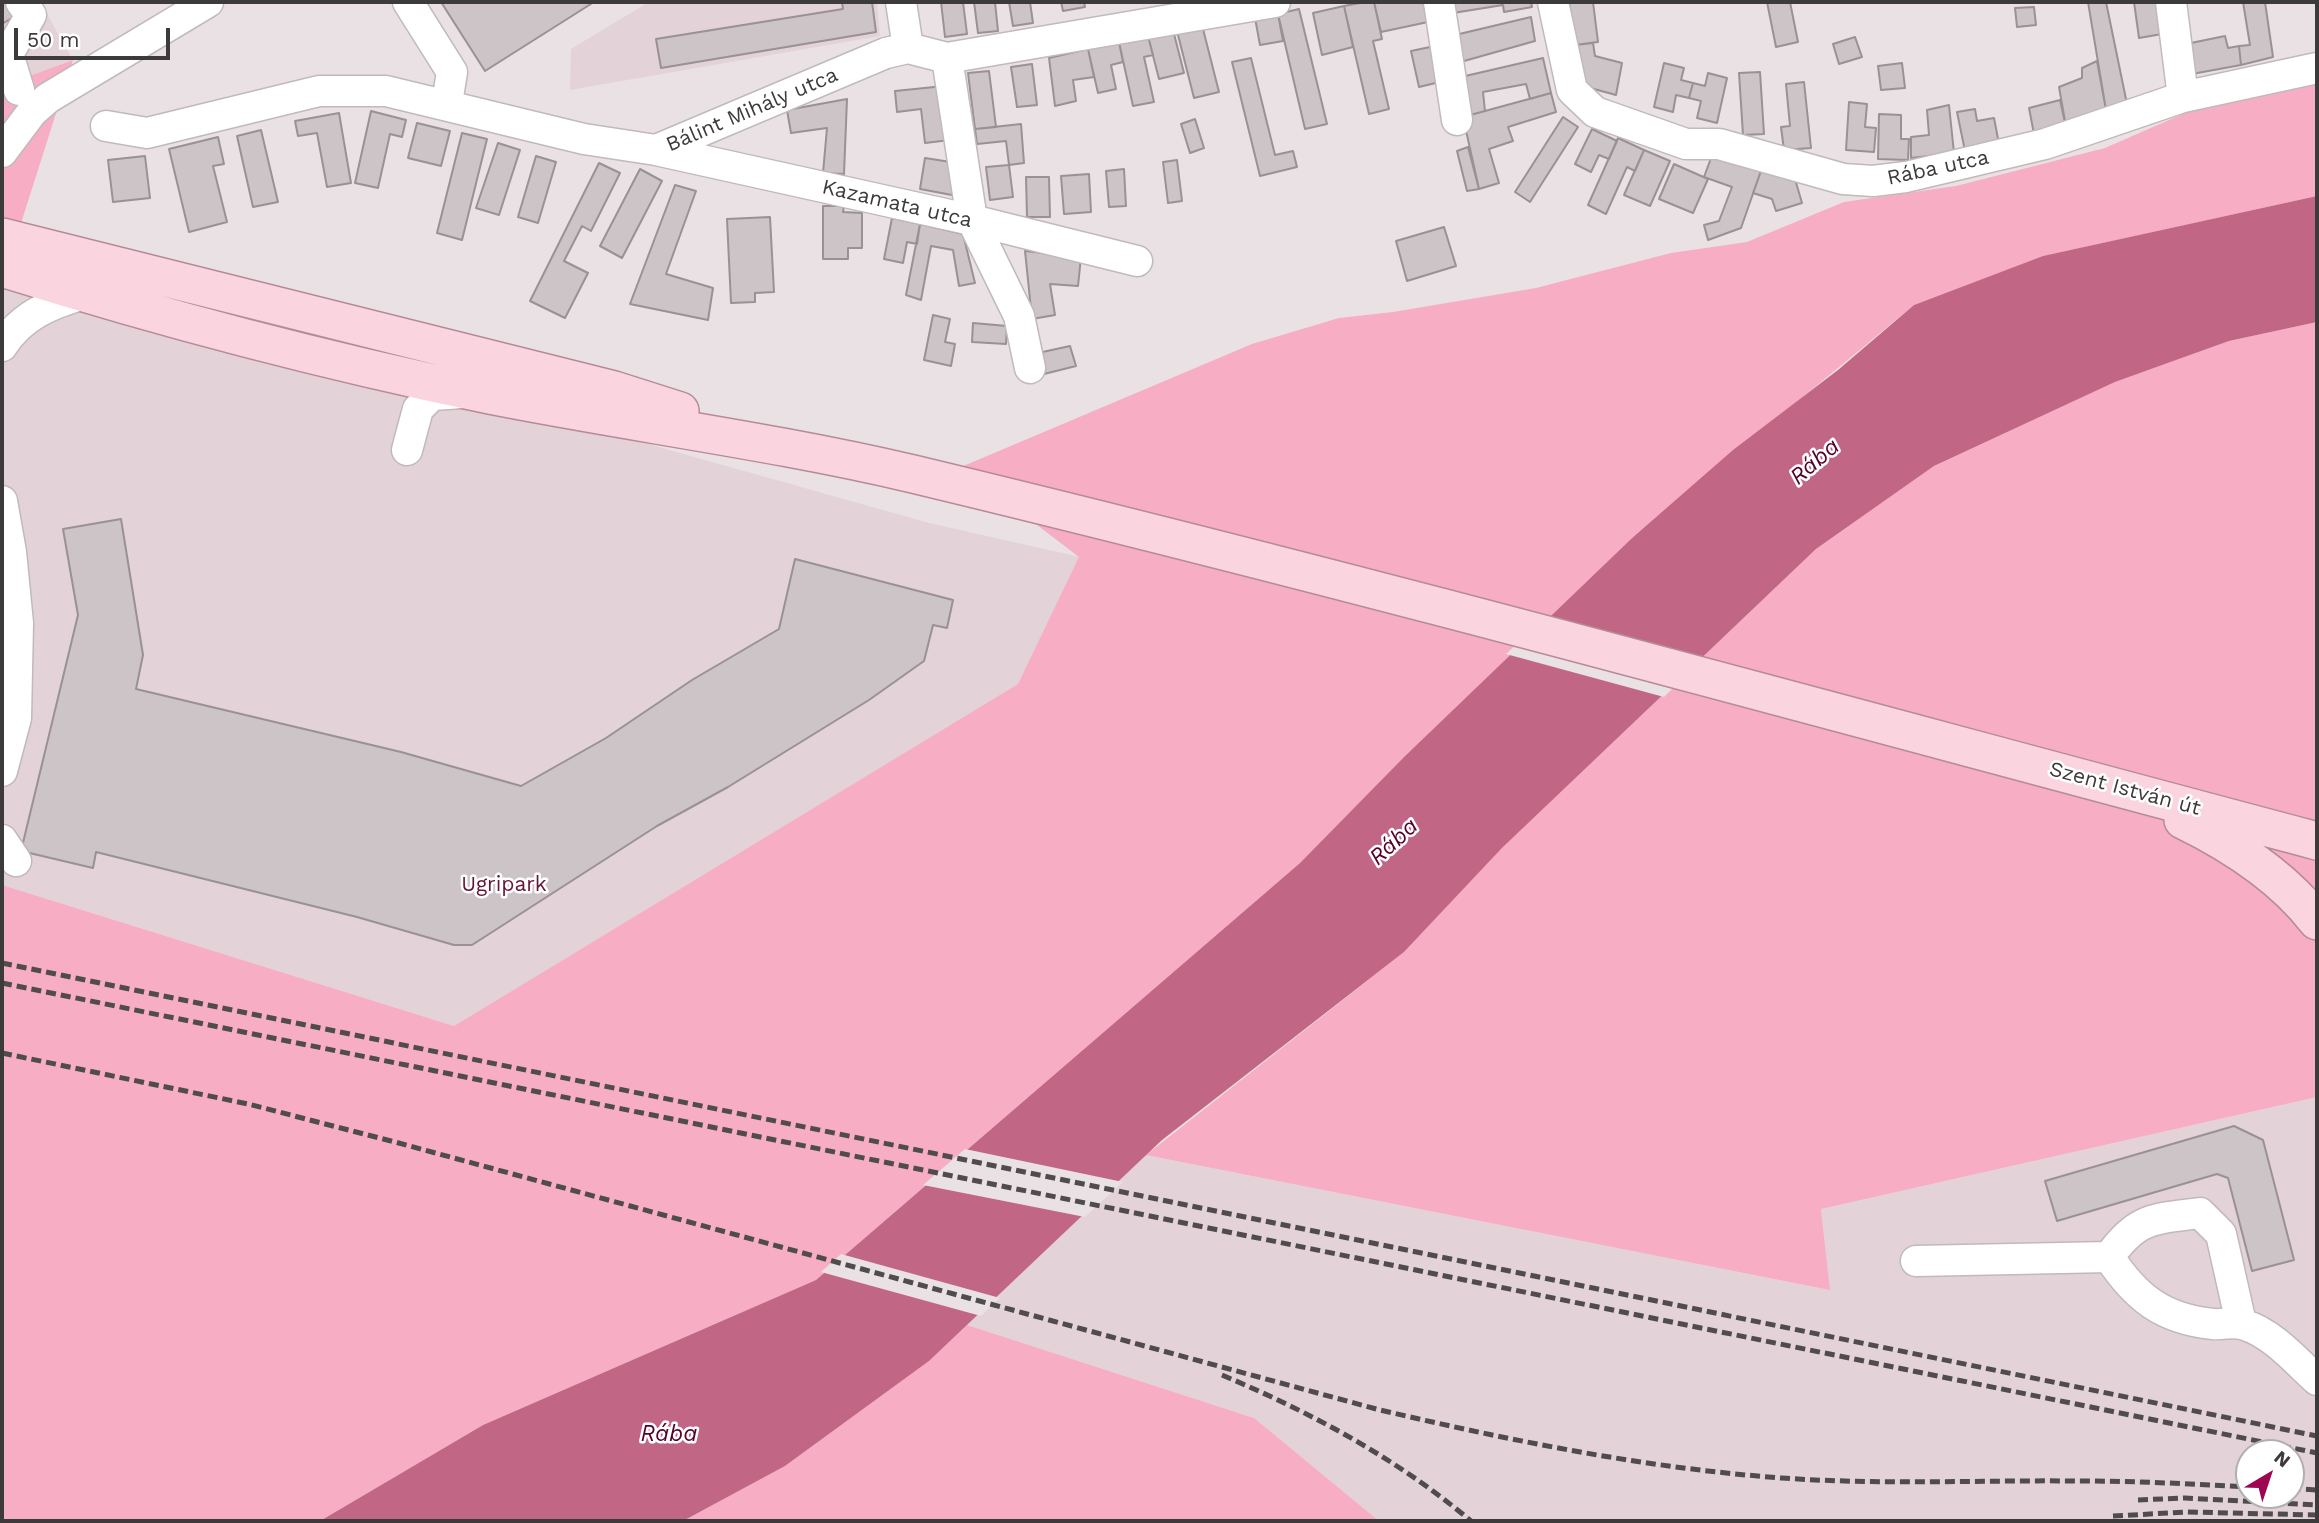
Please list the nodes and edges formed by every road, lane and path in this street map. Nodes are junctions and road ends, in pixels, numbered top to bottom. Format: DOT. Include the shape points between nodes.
graph roads {
  1 [pos="21,2"];
  2 [pos="208,2"];
  3 [pos="408,2"];
  4 [pos="901,2"];
  5 [pos="1275,2"];
  6 [pos="1439,2"];
  7 [pos="1553,2"];
  8 [pos="2171,2"];
  9 [pos="908,48"];
  10 [pos="947,58"];
  11 [pos="2317,68"];
  12 [pos="10,93"];
  13 [pos="2183,97"];
  14 [pos="48,98"];
  15 [pos="447,103"];
  16 [pos="1457,120"];
  17 [pos="106,126"];
  18 [pos="656,150"];
  19 [pos="2,152"];
  20 [pos="972,220"];
  21 [pos="2,237"];
  22 [pos="1137,261"];
  23 [pos="2,268"];
  24 [pos="84,294"];
  25 [pos="2,346"];
  26 [pos="1030,368"];
  27 [pos="483,394"];
  28 [pos="780,445"];
  29 [pos="407,450"];
  30 [pos="2,500"];
  31 [pos="2,771"];
  32 [pos="2116,787"];
  33 [pos="2317,841"];
  34 [pos="2317,921"];
  35 [pos="2109,1257"];
  36 [pos="1916,1261"];
  37 [pos="2241,1323"];
  38 [pos="2317,1380"];
  1 -- 12 [label="street" via="31,15 8,54"];
  2 -- 14 [label="street"];
  3 -- 15 [label="street" via="452,72"];
  4 -- 9 [label="street"];
  5 -- 10 [label="street"];
  6 -- 16 [label="street"];
  7 -- 13 [label="street, Rába utca" via="1572,90 1595,112 1686,144 1719,144 1843,179 1906,177 2045,144"];
  8 -- 13 [label="street"];
  9 -- 10 [label="street"];
  9 -- 18 [label="street, Bálint Mihály utca" via="886,53"];
  10 -- 20 [label="street"];
  11 -- 13 [label="street, Rába utca"];
  12 -- 14 [label="street"];
  14 -- 19 [label="street"];
  15 -- 17 [label="street, Bálint Mihály utca" via="386,91 319,91 147,133"];
  15 -- 18 [label="street, Bálint Mihály utca" via="584,139"];
  18 -- 20 [label="street, Kazamata utca"];
  20 -- 22 [label="street, Kazamata utca"];
  20 -- 26 [label="street" via="1019,316"];
  21 -- 28 [label="main road" via="614,390"];
  23 -- 24 [label="main road"];
  24 -- 25 [label="street" via="34,313"];
  24 -- 27 [label="main road"];
  27 -- 28 [label="main road"];
  27 -- 29 [label="street" via="432,395 418,409"];
  28 -- 32 [label="main road, Szent István út" via="1270,564"];
  30 -- 31 [label="street" via="18,623 16,718"];
  32 -- 33 [label="main road, Szent István út"];
  32 -- 34 [label="main road" via="2213,834 2266,872"];
  35 -- 36 [label="street"];
  35 -- 37 [label="street" via="2126,1284 2167,1313 2213,1324"];
  35 -- 37 [label="street" via="2134,1227 2200,1213 2221,1234"];
  37 -- 38 [label="street" via="2261,1331"];
}
